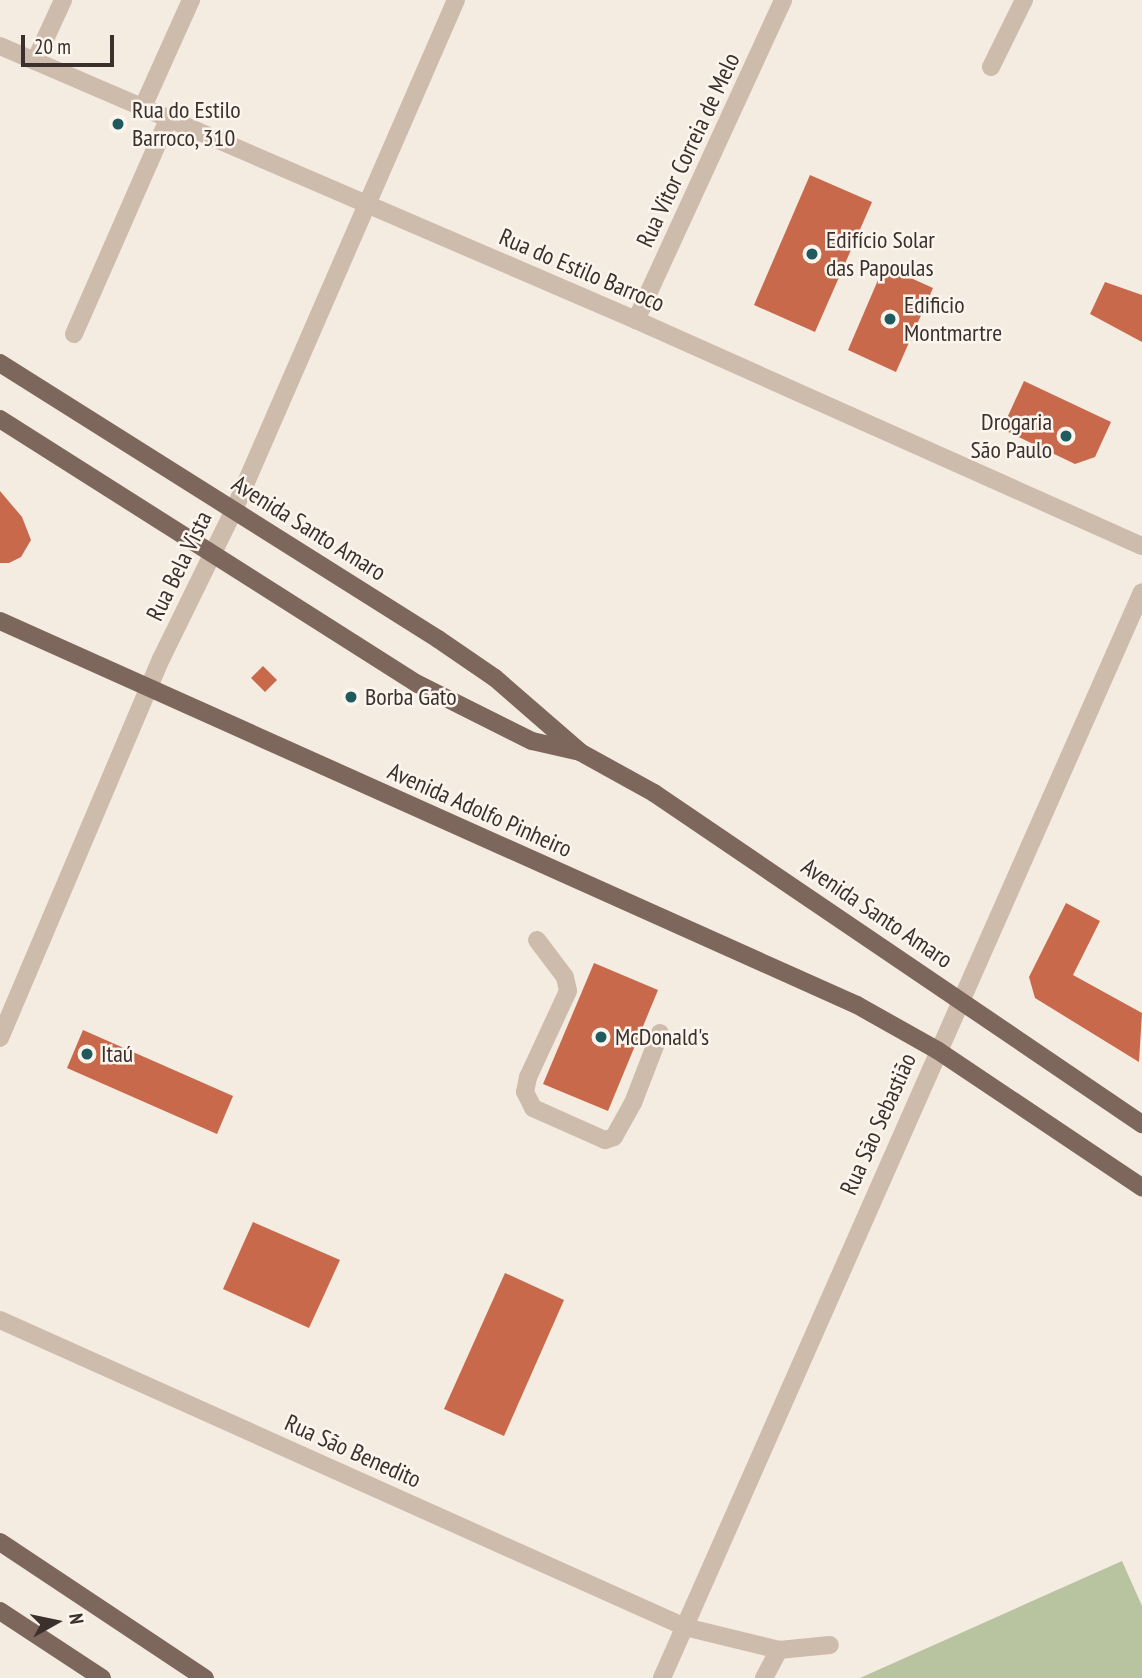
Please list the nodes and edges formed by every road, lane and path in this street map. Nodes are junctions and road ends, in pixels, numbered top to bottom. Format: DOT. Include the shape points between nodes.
graph roads {
  1 [pos="63,0"];
  2 [pos="191,0"];
  3 [pos="456,0"];
  4 [pos="783,0"];
  5 [pos="1024,0"];
  6 [pos="0,46"];
  7 [pos="35,61"];
  8 [pos="991,67"];
  9 [pos="142,109"];
  10 [pos="168,120"];
  11 [pos="367,205"];
  12 [pos="636,320"];
  13 [pos="74,334"];
  14 [pos="0,363"];
  15 [pos="0,419"];
  16 [pos="234,510"];
  17 [pos="1142,545"];
  18 [pos="212,552"];
  19 [pos="1142,592"];
  20 [pos="0,621"];
  21 [pos="149,689"];
  22 [pos="580,752"];
  23 [pos="537,940"];
  24 [pos="961,998"];
  25 [pos="660,1033"];
  26 [pos="0,1038"];
  27 [pos="937,1050"];
  28 [pos="1142,1124"];
  29 [pos="1142,1187"];
  30 [pos="0,1320"];
  31 [pos="0,1542"];
  32 [pos="0,1611"];
  33 [pos="685,1627"];
  34 [pos="830,1644"];
  35 [pos="779,1650"];
  36 [pos="102,1678"];
  37 [pos="205,1678"];
  38 [pos="662,1678"];
  39 [pos="764,1678"];
  1 -- 7 [label="street"];
  2 -- 9 [label="street"];
  3 -- 11 [label="street, Rua Bela Vista"];
  4 -- 12 [label="street, Rua Vitor Correia de Melo"];
  5 -- 8 [label="street"];
  6 -- 7 [label="street, Rua do Estilo Barroco"];
  7 -- 9 [label="street, Rua do Estilo Barroco"];
  9 -- 10 [label="street, Rua do Estilo Barroco"];
  10 -- 11 [label="street, Rua do Estilo Barroco"];
  10 -- 13 [label="street"];
  11 -- 12 [label="street, Rua do Estilo Barroco"];
  11 -- 16 [label="street, Rua Bela Vista"];
  12 -- 17 [label="street, Rua do Estilo Barroco"];
  14 -- 16 [label="main road, Avenida Santo Amaro"];
  15 -- 18 [label="main road, Avenida Santo Amaro"];
  16 -- 18 [label="street, Rua Bela Vista"];
  16 -- 22 [label="main road, Avenida Santo Amaro" via="495,678"];
  18 -- 21 [label="street, Rua Bela Vista"];
  18 -- 22 [label="main road, Avenida Santo Amaro" via="418,684 532,741"];
  19 -- 24 [label="street, Rua São Sebastião"];
  20 -- 21 [label="main road, Avenida Adolfo Pinheiro"];
  21 -- 26 [label="street, Rua Bela Vista"];
  21 -- 27 [label="main road, Avenida Adolfo Pinheiro" via="725,943 857,1005"];
  22 -- 24 [label="main road, Avenida Santo Amaro" via="654,793"];
  23 -- 25 [label="street" via="565,977 568,991 528,1077 525,1092 533,1108 605,1140 614,1137 633,1103"];
  24 -- 27 [label="street, Rua São Sebastião"];
  24 -- 28 [label="main road, Avenida Santo Amaro" via="1012,1039"];
  27 -- 29 [label="main road"];
  27 -- 33 [label="street, Rua São Sebastião"];
  30 -- 33 [label="street, Rua São Benedito"];
  31 -- 37 [label="main road"];
  32 -- 36 [label="main road"];
  33 -- 35 [label="street, Rua São Benedito"];
  33 -- 38 [label="street, Rua São Sebastião"];
  34 -- 35 [label="street"];
  35 -- 39 [label="street"];
}
